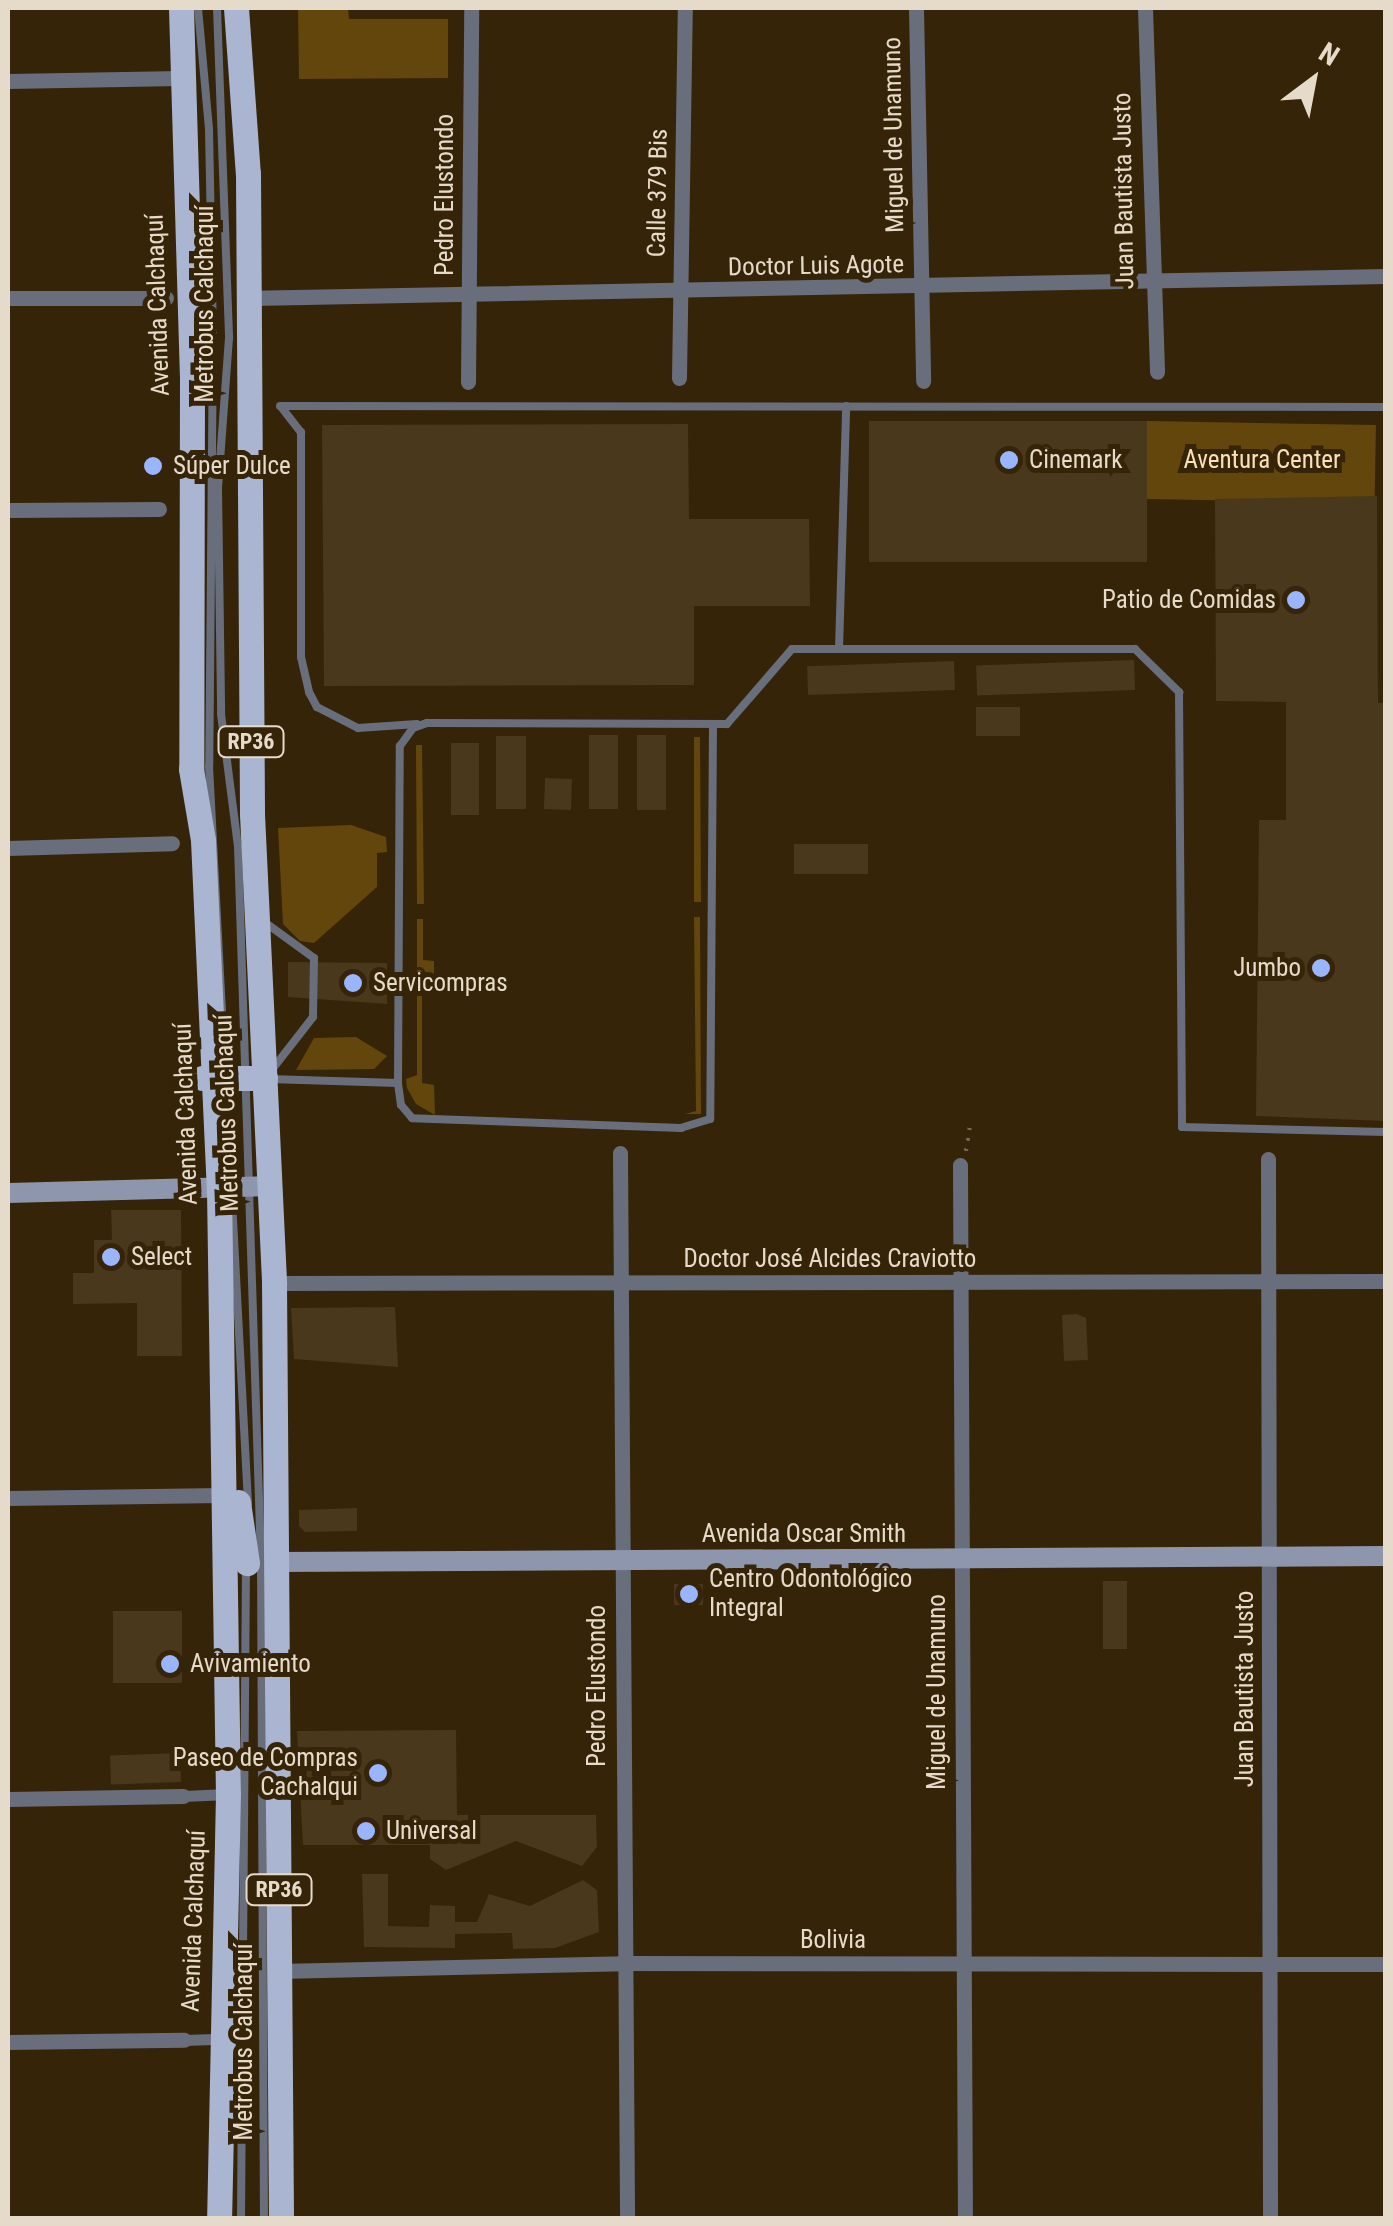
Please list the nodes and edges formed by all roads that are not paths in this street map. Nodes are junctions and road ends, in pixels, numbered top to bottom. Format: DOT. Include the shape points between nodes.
graph roads {
  1 [pos="181,8"];
  2 [pos="198,8"];
  3 [pos="217,8"];
  4 [pos="236,8"];
  5 [pos="471,8"];
  6 [pos="685,8"];
  7 [pos="916,8"];
  8 [pos="1144,8"];
  9 [pos="181,78"];
  10 [pos="8,81"];
  11 [pos="1386,276"];
  12 [pos="1150,281"];
  13 [pos="922,289"];
  14 [pos="682,294"];
  15 [pos="470,295"];
  16 [pos="8,298"];
  17 [pos="178,298"];
  18 [pos="247,298"];
  19 [pos="1157,372"];
  20 [pos="679,378"];
  21 [pos="924,381"];
  22 [pos="468,382"];
  23 [pos="846,406"];
  24 [pos="1386,407"];
  25 [pos="191,508"];
  26 [pos="159,509"];
  27 [pos="8,510"];
  28 [pos="839,649"];
  29 [pos="427,723"];
  30 [pos="712,724"];
  31 [pos="192,769"];
  32 [pos="182,843"];
  33 [pos="8,848"];
  34 [pos="256,916"];
  35 [pos="238,1080"];
  36 [pos="398,1083"];
  37 [pos="1386,1132"];
  38 [pos="620,1152"];
  39 [pos="1268,1159"];
  40 [pos="960,1165"];
  41 [pos="244,1187"];
  42 [pos="8,1193"];
  43 [pos="1267,1280"];
  44 [pos="1386,1281"];
  45 [pos="274,1283"];
  46 [pos="959,1283"];
  47 [pos="621,1284"];
  48 [pos="221,1334"];
  49 [pos="222,1495"];
  50 [pos="8,1498"];
  51 [pos="1386,1556"];
  52 [pos="1270,1557"];
  53 [pos="961,1558"];
  54 [pos="622,1560"];
  55 [pos="252,1564"];
  56 [pos="228,1794"];
  57 [pos="184,1796"];
  58 [pos="8,1799"];
  59 [pos="624,1964"];
  60 [pos="1270,1964"];
  61 [pos="1386,1964"];
  62 [pos="964,1966"];
  63 [pos="279,1971"];
  64 [pos="221,2039"];
  65 [pos="184,2040"];
  66 [pos="8,2042"];
  67 [pos="218,2218"];
  68 [pos="240,2218"];
  69 [pos="264,2218"];
  70 [pos="281,2218"];
  71 [pos="626,2218"];
  72 [pos="965,2218"];
  73 [pos="1270,2218"];
  1 -- 9 [label="main road, Avenida Calchaquí / RP36"];
  2 -- 35 [label="lane, Metrobus Calchaquí" via="213,318 209,766"];
  3 -- 35 [label="lane, Metrobus Calchaquí" via="229,338 218,488 222,714 238,846"];
  4 -- 18 [label="main road, Avenida Calchaquí / RP36" via="248,174"];
  5 -- 15 [label="street, Pedro Elustondo"];
  6 -- 14 [label="street, Calle 379 Bis"];
  7 -- 13 [label="street, Miguel de Unamuno"];
  8 -- 12 [label="street, Juan Bautista Justo"];
  9 -- 10 [label="street"];
  9 -- 17 [label="main road, Avenida Calchaquí / RP36"];
  11 -- 12 [label="street, Doctor Luis Agote"];
  12 -- 13 [label="street, Doctor Luis Agote"];
  12 -- 19 [label="street, Juan Bautista Justo"];
  13 -- 14 [label="street, Doctor Luis Agote"];
  13 -- 21 [label="street, Miguel de Unamuno"];
  14 -- 15 [label="street, Doctor Luis Agote"];
  14 -- 20 [label="street, Calle 379 Bis"];
  15 -- 18 [label="street, Doctor Luis Agote"];
  15 -- 22 [label="street, Pedro Elustondo"];
  16 -- 17 [label="street"];
  17 -- 25 [label="main road, Avenida Calchaquí / RP36"];
  18 -- 34 [label="main road, Avenida Calchaquí / RP36"];
  23 -- 24 [label="lane"];
  23 -- 28 [label="lane"];
  23 -- 29 [label="lane" via="280,406 301,432 301,656 309,692 317,708 358,728"];
  25 -- 26 [label="street"];
  25 -- 31 [label="main road, Avenida Calchaquí / RP36"];
  26 -- 27 [label="street"];
  28 -- 30 [label="lane" via="792,649 727,724"];
  28 -- 37 [label="lane" via="1136,650 1179,692 1182,1127"];
  29 -- 30 [label="lane"];
  29 -- 36 [label="lane" via="413,728 400,746"];
  30 -- 36 [label="lane" via="710,1119 681,1128 421,1122 404,1110"];
  31 -- 32 [label="main road"];
  31 -- 35 [label="main road, Avenida Calchaquí / RP36"];
  32 -- 33 [label="street"];
  32 -- 35 [label="main road" via="196,1059 202,1078"];
  34 -- 35 [label="main road, Avenida Calchaquí / RP36"];
  34 -- 35 [label="lane" via="314,958 314,1018"];
  35 -- 36 [label="lane"];
  35 -- 41 [label="main road, Avenida Calchaquí / RP36"];
  35 -- 41 [label="main road, Avenida Calchaquí / RP36"];
  38 -- 47 [label="street, Pedro Elustondo"];
  39 -- 43 [label="street, Juan Bautista Justo"];
  40 -- 46 [label="street, Miguel de Unamuno"];
  41 -- 42 [label="main road"];
  41 -- 45 [label="main road, Avenida Calchaquí / RP36"];
  41 -- 48 [label="main road, Avenida Calchaquí / RP36"];
  41 -- 55 [label="lane, Metrobus Calchaquí"];
  41 -- 55 [label="lane, Metrobus Calchaquí"];
  43 -- 44 [label="street, Doctor José Alcides Craviotto"];
  43 -- 46 [label="street, Doctor José Alcides Craviotto"];
  43 -- 52 [label="street, Juan Bautista Justo"];
  45 -- 47 [label="street, Doctor José Alcides Craviotto"];
  45 -- 55 [label="main road, Avenida Calchaquí / RP36"];
  46 -- 47 [label="street, Doctor José Alcides Craviotto"];
  46 -- 53 [label="street, Miguel de Unamuno"];
  47 -- 54 [label="street, Pedro Elustondo"];
  48 -- 49 [label="main road, Avenida Calchaquí / RP36"];
  48 -- 55 [label="main road"];
  49 -- 50 [label="street"];
  49 -- 55 [label="main road, Avenida Calchaquí / RP36"];
  51 -- 52 [label="main road, Avenida Oscar Smith"];
  52 -- 53 [label="main road, Avenida Oscar Smith"];
  52 -- 60 [label="street, Juan Bautista Justo"];
  53 -- 54 [label="main road, Avenida Oscar Smith"];
  53 -- 62 [label="street, Miguel de Unamuno"];
  54 -- 55 [label="main road, Avenida Oscar Smith"];
  54 -- 59 [label="street, Pedro Elustondo"];
  55 -- 56 [label="main road, Avenida Calchaquí / RP36"];
  55 -- 63 [label="main road, Avenida Calchaquí / RP36"];
  55 -- 68 [label="lane, Metrobus Calchaquí"];
  55 -- 69 [label="lane, Metrobus Calchaquí"];
  56 -- 57 [label="street"];
  56 -- 64 [label="main road, Avenida Calchaquí / RP36"];
  57 -- 58 [label="street"];
  59 -- 62 [label="street, Bolivia"];
  59 -- 63 [label="street, Bolivia"];
  59 -- 71 [label="street, Pedro Elustondo"];
  60 -- 61 [label="street, Bolivia"];
  60 -- 62 [label="street, Bolivia"];
  60 -- 73 [label="street, Juan Bautista Justo"];
  62 -- 72 [label="street, Miguel de Unamuno"];
  63 -- 70 [label="main road, Avenida Calchaquí / RP36"];
  64 -- 65 [label="street"];
  64 -- 67 [label="main road, Avenida Calchaquí / RP36"];
  65 -- 66 [label="street"];
}
